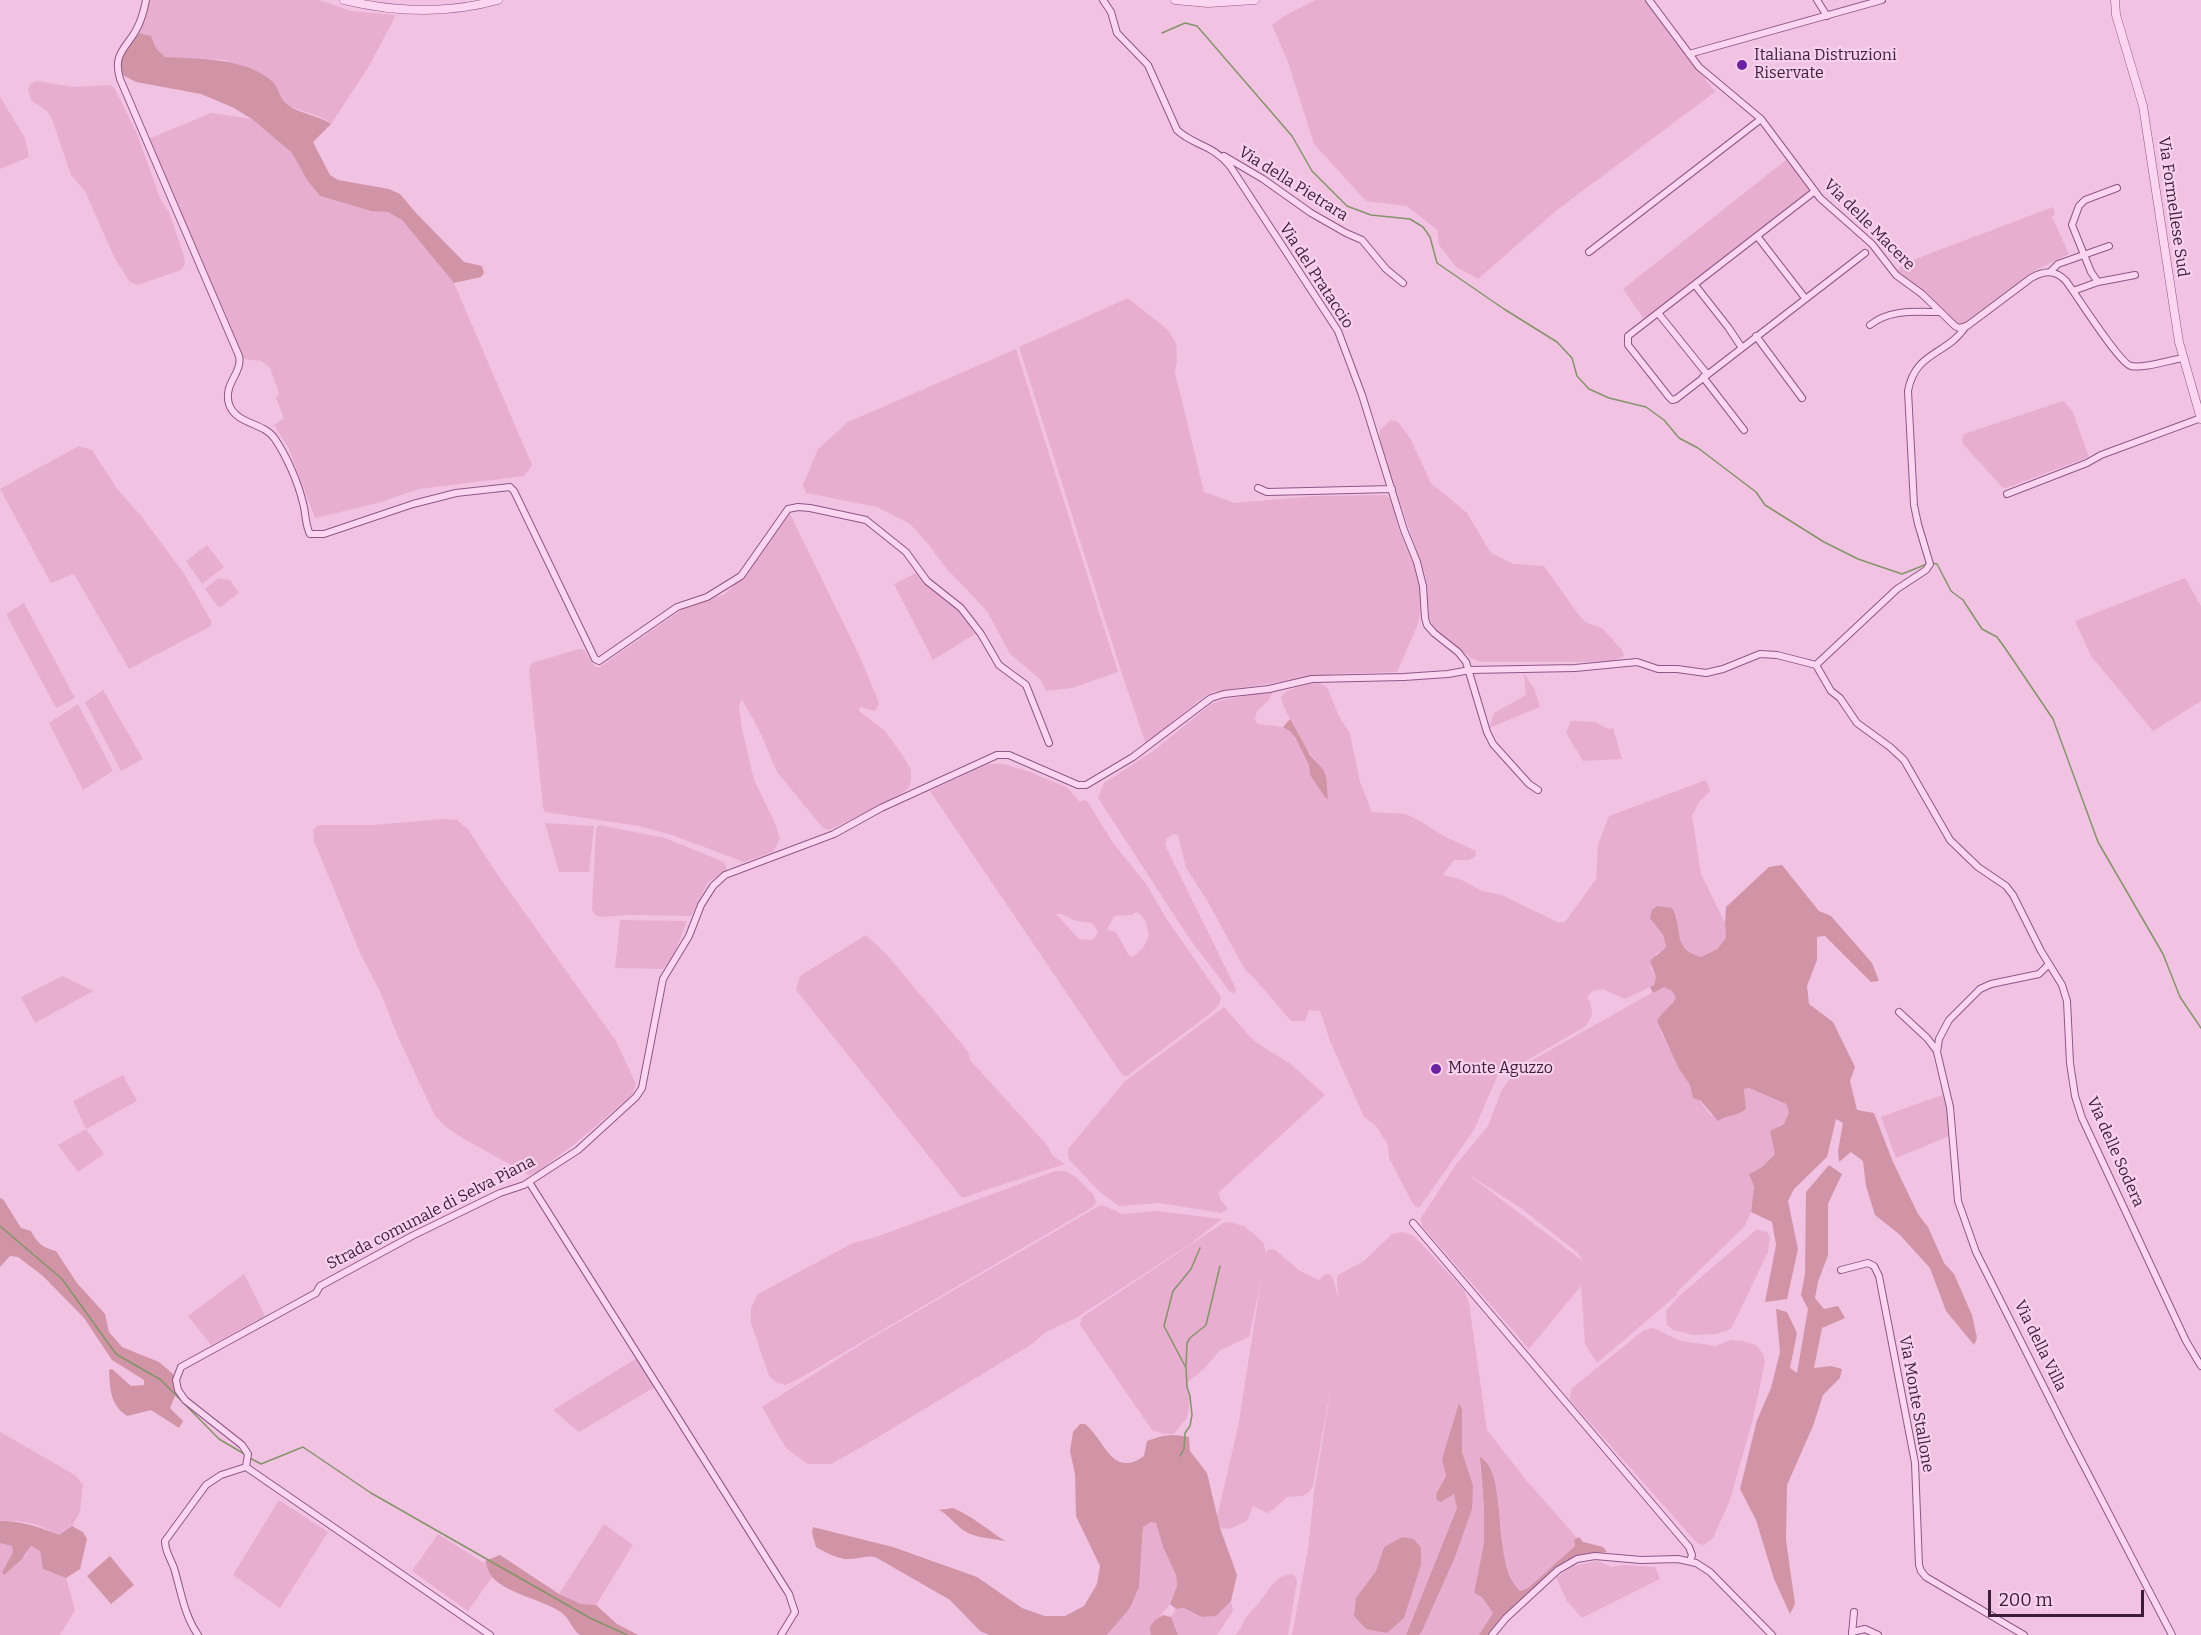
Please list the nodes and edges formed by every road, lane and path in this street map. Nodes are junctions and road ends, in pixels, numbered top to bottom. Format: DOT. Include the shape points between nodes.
graph roads {
  1 [pos="146,0"];
  2 [pos="344,0"];
  3 [pos="498,0"];
  4 [pos="1103,0"];
  5 [pos="1175,0"];
  6 [pos="1180,0"];
  7 [pos="1255,0"];
  8 [pos="1649,0"];
  9 [pos="1816,0"];
  10 [pos="1882,0"];
  11 [pos="2115,0"];
  12 [pos="1827,16"];
  13 [pos="1689,54"];
  14 [pos="1761,119"];
  15 [pos="1221,155"];
  16 [pos="2117,188"];
  17 [pos="1815,191"];
  18 [pos="1757,236"];
  19 [pos="2109,246"];
  20 [pos="1589,252"];
  21 [pos="1865,253"];
  22 [pos="2084,254"];
  23 [pos="2051,272"];
  24 [pos="2135,275"];
  25 [pos="2098,282"];
  26 [pos="1403,283"];
  27 [pos="1695,285"];
  28 [pos="2073,291"];
  29 [pos="1805,298"];
  30 [pos="1940,312"];
  31 [pos="1658,313"];
  32 [pos="1870,325"];
  33 [pos="1967,326"];
  34 [pos="1756,336"];
  35 [pos="1742,348"];
  36 [pos="2183,358"];
  37 [pos="1705,376"];
  38 [pos="1802,398"];
  39 [pos="2201,419"];
  40 [pos="1744,430"];
  41 [pos="1258,488"];
  42 [pos="1392,489"];
  43 [pos="2007,494"];
  44 [pos="1816,665"];
  45 [pos="1470,670"];
  46 [pos="1049,743"];
  47 [pos="1538,790"];
  48 [pos="2049,964"];
  49 [pos="1899,1012"];
  50 [pos="1937,1052"];
  51 [pos="529,1182"];
  52 [pos="1413,1223"];
  53 [pos="1841,1270"];
  54 [pos="2201,1366"];
  55 [pos="246,1467"];
  56 [pos="1690,1561"];
  57 [pos="1854,1612"];
  58 [pos="1852,1633"];
  59 [pos="198,1635"];
  60 [pos="490,1635"];
  61 [pos="781,1635"];
  62 [pos="1492,1635"];
  63 [pos="1772,1635"];
  64 [pos="1878,1635"];
  65 [pos="2024,1635"];
  66 [pos="2172,1635"];
  1 -- 46 [label="street" via="140,23 118,58 120,79 239,356 228,391 230,406 236,416 268,431 276,441 301,494 310,534 324,534 456,493 510,487 599,661 676,607 707,597 741,576 788,508 810,508 866,520 909,555 927,581 958,604 999,665 1026,685"];
  2 -- 3 [label="street" via="418,9"];
  4 -- 15 [label="street, Via del Prataccio" via="1117,33 1148,65 1177,130"];
  5 -- 6 [label="street"];
  6 -- 7 [label="street"];
  8 -- 13 [label="street, Via delle Macere"];
  9 -- 12 [label="street"];
  10 -- 12 [label="street"];
  11 -- 36 [label="street, Via Formellese Sud" via="2145,114"];
  12 -- 13 [label="street"];
  13 -- 14 [label="street, Via delle Macere" via="1709,78"];
  14 -- 17 [label="street, Via delle Macere"];
  14 -- 20 [label="street"];
  15 -- 26 [label="street, Via della Pietrara" via="1311,213 1362,240"];
  15 -- 42 [label="street, Via del Prataccio" via="1338,331"];
  16 -- 22 [label="street" via="2079,206 2072,225"];
  17 -- 18 [label="street"];
  17 -- 30 [label="street, Via delle Macere" via="1872,244 1896,276"];
  18 -- 27 [label="street"];
  18 -- 29 [label="street"];
  19 -- 22 [label="street"];
  21 -- 29 [label="street"];
  22 -- 23 [label="street" via="2058,264"];
  22 -- 25 [label="street"];
  23 -- 28 [label="street" via="2061,275"];
  23 -- 33 [label="street" via="2031,278"];
  24 -- 25 [label="street"];
  25 -- 28 [label="street"];
  27 -- 31 [label="street"];
  27 -- 35 [label="street"];
  28 -- 36 [label="street" via="2127,365"];
  29 -- 34 [label="street"];
  30 -- 32 [label="street" via="1895,313"];
  30 -- 33 [label="street, Via delle Macere" via="1955,326"];
  31 -- 37 [label="street"];
  31 -- 37 [label="street" via="1628,336 1628,345 1671,400"];
  33 -- 44 [label="street" via="1917,367 1909,386 1914,504 1930,564 1897,589"];
  34 -- 35 [label="street"];
  34 -- 38 [label="street"];
  35 -- 37 [label="street"];
  36 -- 39 [label="street, Via Formellese Sud"];
  37 -- 40 [label="street"];
  39 -- 43 [label="street"];
  41 -- 42 [label="street" via="1265,492"];
  42 -- 45 [label="street, Via del Prataccio" via="1422,581 1427,625 1458,652"];
  44 -- 45 [label="street" via="1766,654 1706,673 1658,669 1637,662 1575,668"];
  44 -- 48 [label="street, Via delle Sodera" via="1857,723 1904,760 1950,840 2008,888"];
  45 -- 47 [label="street" via="1492,742"];
  45 -- 51 [label="street, Strada comunale di Selva Piana" via="1404,677 1316,679 1220,695 1201,704 1133,757 1083,786 1009,755 996,755 828,837 725,875 712,887 663,979 642,1088 578,1150"];
  48 -- 50 [label="street" via="2039,974 1980,989 1946,1024"];
  48 -- 54 [label="street, Via delle Sodera" via="2068,1005 2070,1063 2080,1113"];
  49 -- 50 [label="street, Via della Villa"];
  50 -- 66 [label="street, Via della Villa" via="1950,1107 1957,1198 1967,1229"];
  51 -- 55 [label="street, Strada comunale di Selva Piana" via="391,1246 320,1286 316,1293 181,1367 176,1380 181,1395 245,1449"];
  51 -- 61 [label="street" via="789,1594 795,1612"];
  52 -- 56 [label="street" via="1689,1547"];
  53 -- 65 [label="street, Via Monte Stallone" via="1868,1263 1878,1274 1915,1463 1921,1571"];
  55 -- 59 [label="street" via="221,1474 206,1485 165,1541 185,1610"];
  55 -- 60 [label="street"];
  56 -- 62 [label="street" via="1598,1556 1577,1559 1553,1574"];
  56 -- 63 [label="street" via="1710,1572"];
  57 -- 58 [label="street"];
  58 -- 64 [label="street" via="1865,1629"];
}
